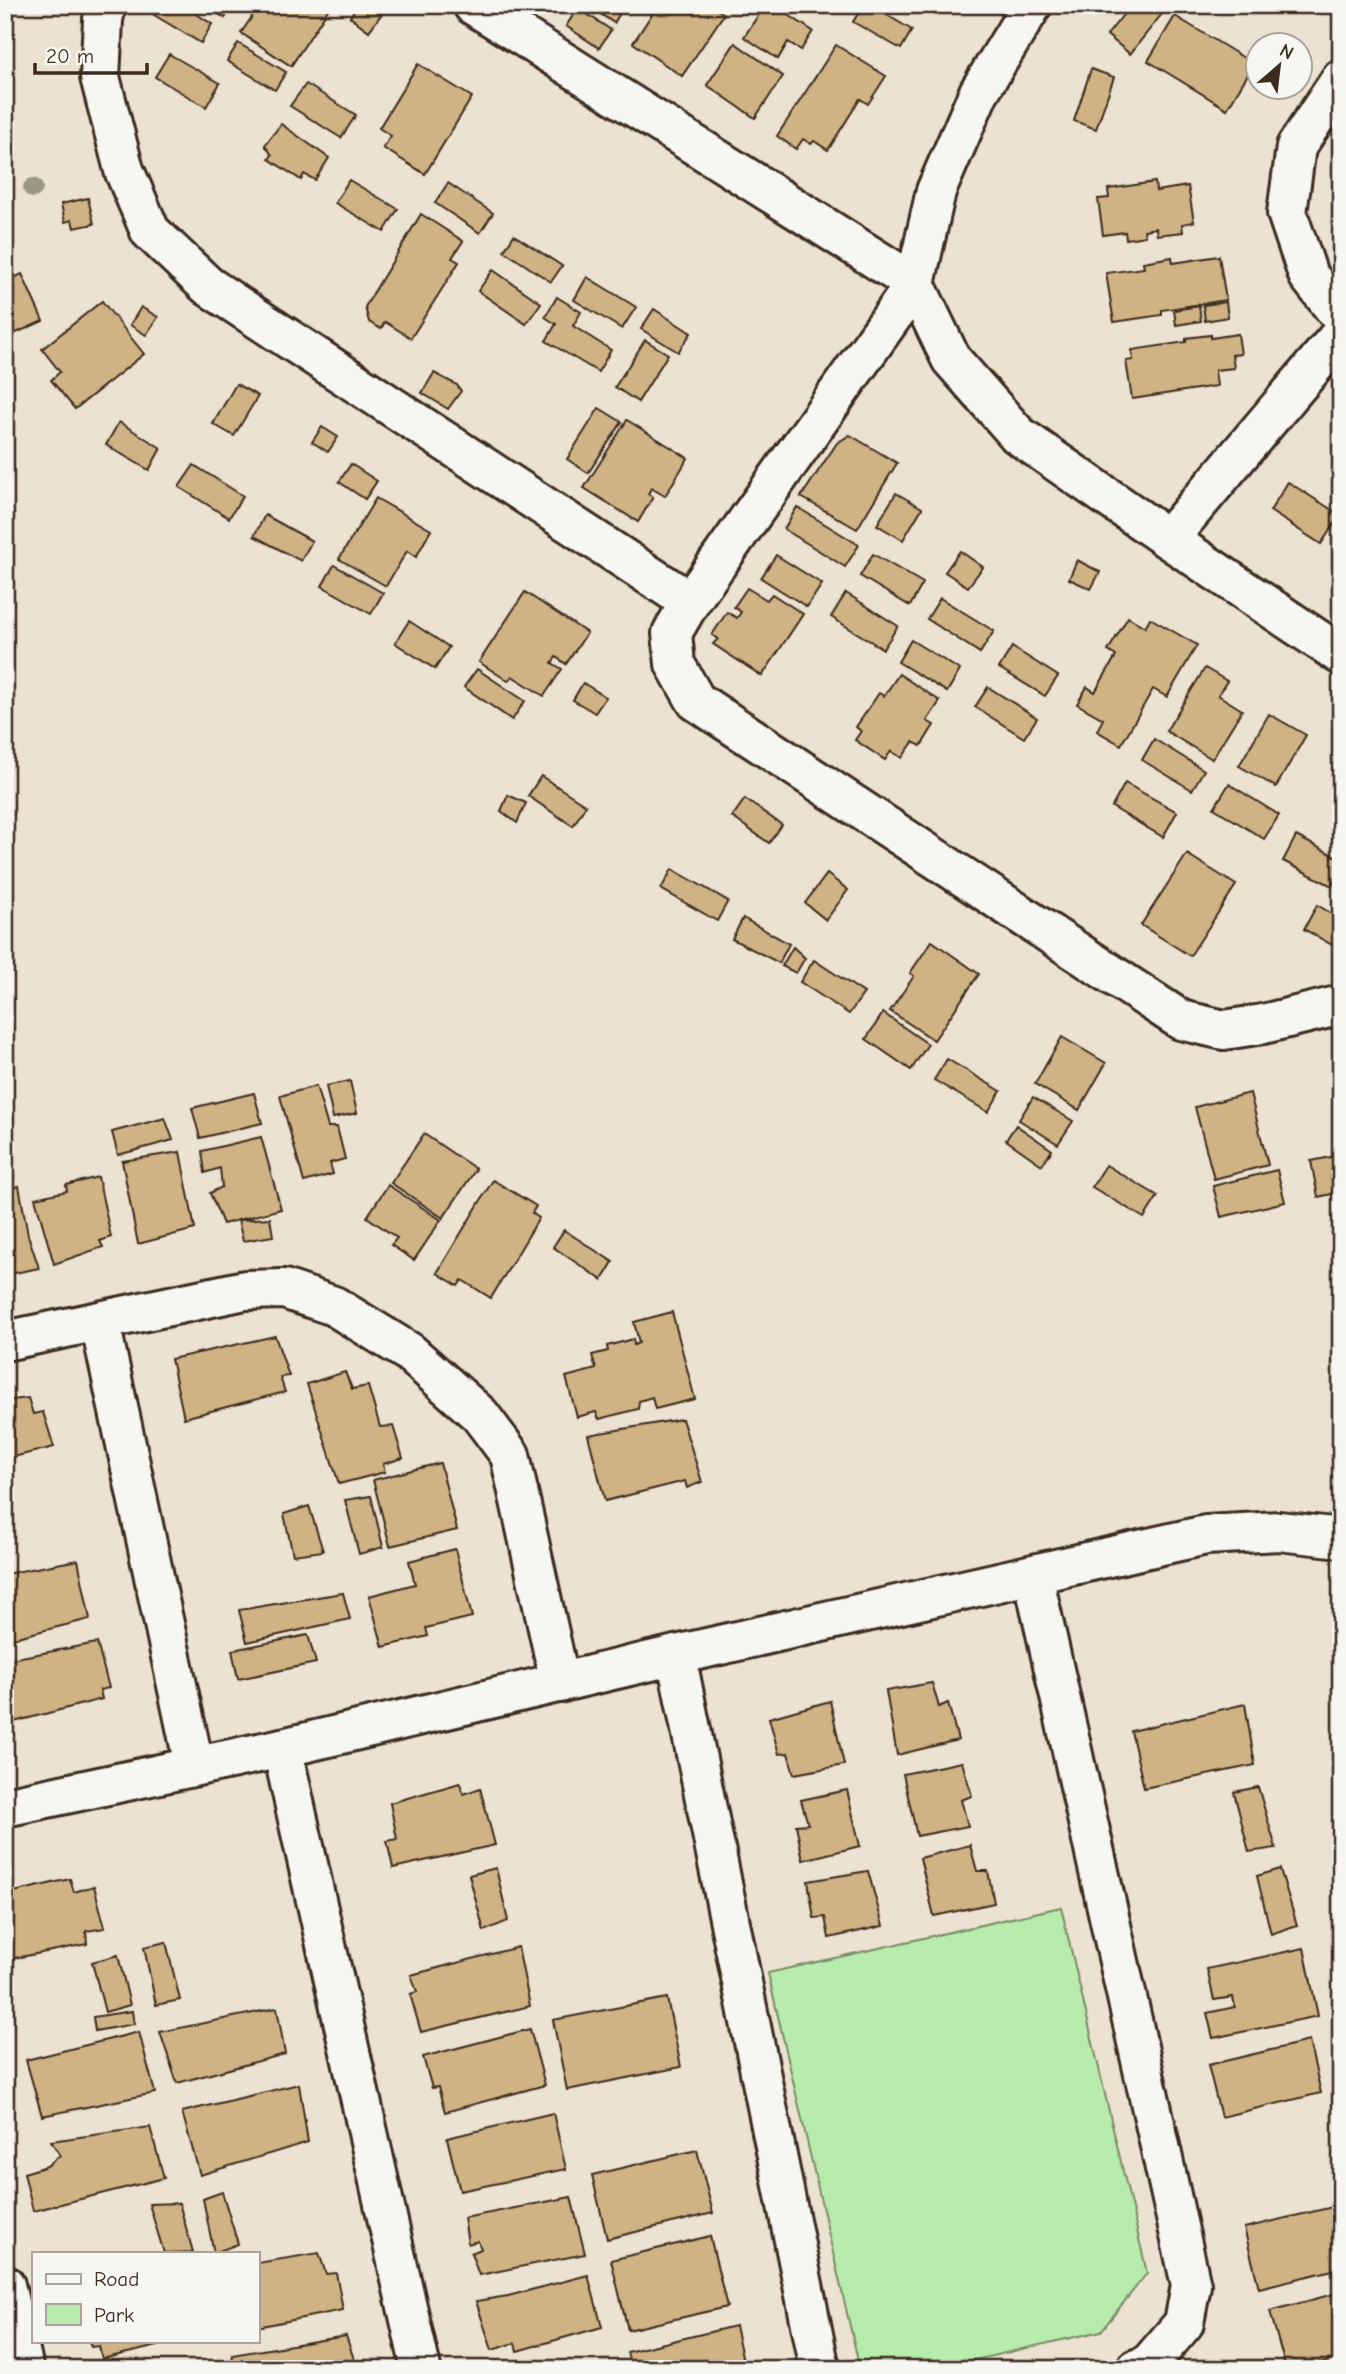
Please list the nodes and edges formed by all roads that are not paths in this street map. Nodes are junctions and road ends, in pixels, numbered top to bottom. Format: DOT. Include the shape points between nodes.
graph roads {
  1 [pos="106,5"];
  2 [pos="473,5"];
  3 [pos="1032,5"];
  4 [pos="1341,79"];
  5 [pos="915,284"];
  6 [pos="1341,317"];
  7 [pos="1341,334"];
  8 [pos="1168,539"];
  9 [pos="690,602"];
  10 [pos="1341,655"];
  11 [pos="1341,1004"];
  12 [pos="100,1322"];
  13 [pos="5,1341"];
  14 [pos="1341,1538"];
  15 [pos="1033,1575"];
  16 [pos="676,1655"];
  17 [pos="560,1683"];
  18 [pos="282,1748"];
  19 [pos="194,1765"];
  20 [pos="5,1807"];
  21 [pos="5,2285"];
  22 [pos="24,2369"];
  23 [pos="421,2369"];
  24 [pos="820,2369"];
  25 [pos="1136,2369"];
  1 -- 9 [label="street" via="100,77 124,170 150,232 208,286"];
  2 -- 5 [label="street"];
  3 -- 5 [label="street" via="979,92 936,191"];
  4 -- 6 [label="street" via="1296,147 1287,213 1308,275"];
  5 -- 8 [label="street" via="951,359 1018,435"];
  5 -- 9 [label="street"];
  7 -- 8 [label="street"];
  8 -- 10 [label="street"];
  9 -- 11 [label="street" via="672,633 676,664 696,701 1181,1020 1224,1031"];
  12 -- 13 [label="street"];
  12 -- 17 [label="street" via="245,1290 284,1289 334,1306 409,1352 480,1415 510,1455"];
  12 -- 19 [label="street"];
  14 -- 15 [label="street" via="1279,1531 1206,1535"];
  15 -- 16 [label="street"];
  15 -- 25 [label="street" via="1191,2285 1184,2323 1147,2367"];
  16 -- 17 [label="street"];
  16 -- 24 [label="street"];
  17 -- 18 [label="street"];
  18 -- 19 [label="street"];
  18 -- 23 [label="street"];
  19 -- 20 [label="street"];
  21 -- 22 [label="street"];
}
